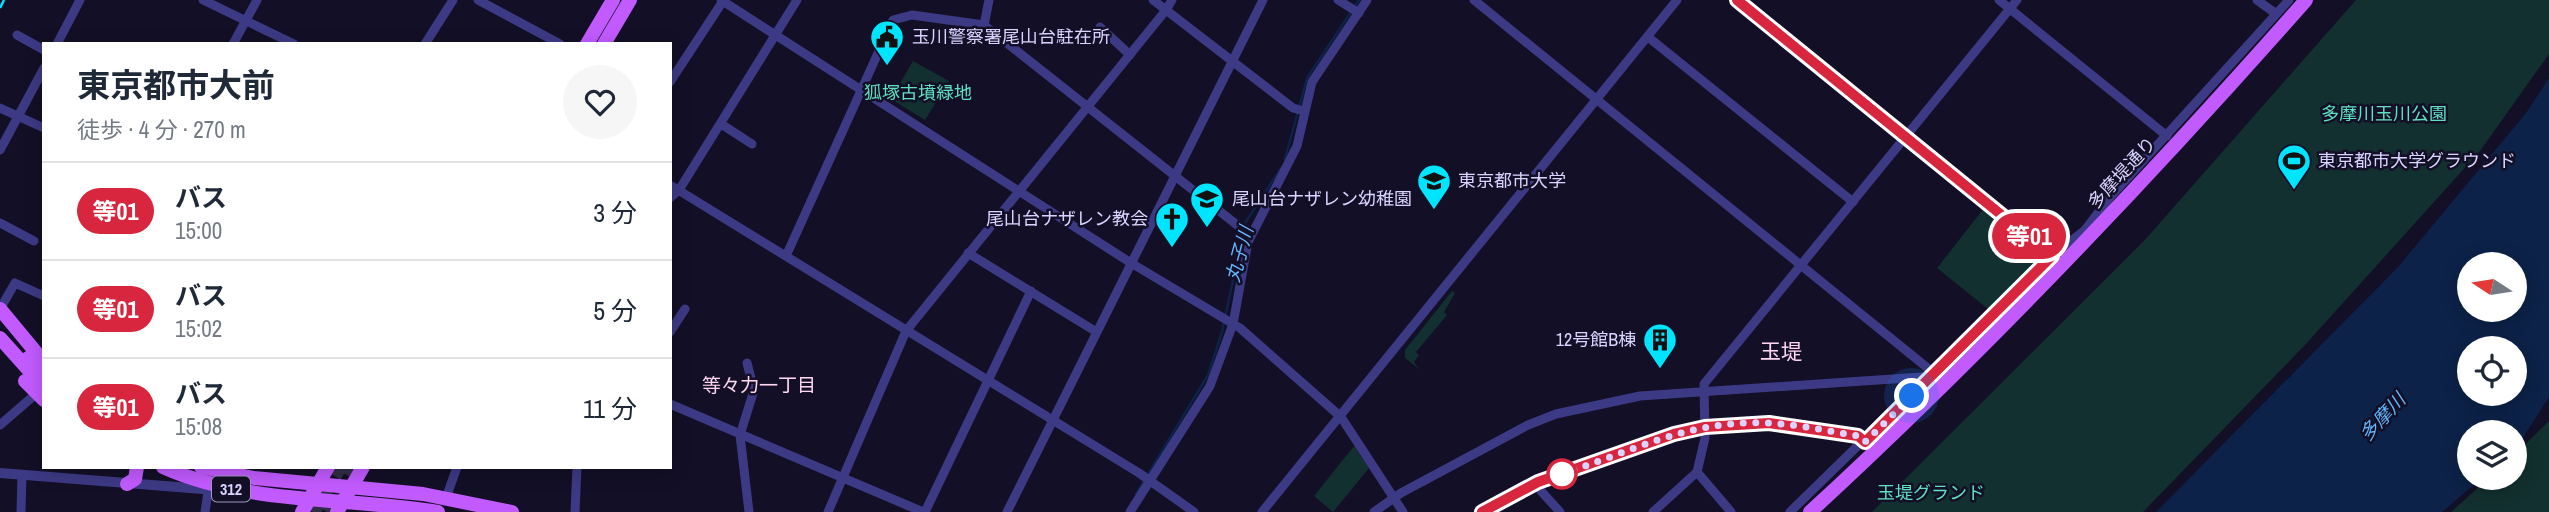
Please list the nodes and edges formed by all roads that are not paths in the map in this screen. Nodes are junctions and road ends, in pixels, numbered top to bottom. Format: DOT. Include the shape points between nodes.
graph roads {
  1 [pos="203,0"];
  2 [pos="233,0"];
  3 [pos="257,0"];
  4 [pos="453,0"];
  5 [pos="478,0"];
  6 [pos="613,0"];
  7 [pos="630,0"];
  8 [pos="797,0"];
  9 [pos="989,0"];
  10 [pos="1153,0"];
  11 [pos="1172,0"];
  12 [pos="1263,0"];
  13 [pos="1338,0"];
  14 [pos="1367,0"];
  15 [pos="1474,0"];
  16 [pos="1677,0"];
  17 [pos="1737,0"];
  18 [pos="1999,0"];
  19 [pos="2017,0"];
  20 [pos="2257,0"];
  21 [pos="2289,0"];
  22 [pos="2306,0"];
  23 [pos="77,1"];
  24 [pos="722,1"];
  25 [pos="2010,9"];
  26 [pos="1167,10"];
  27 [pos="1354,10"];
  28 [pos="227,12"];
  29 [pos="2275,13"];
  30 [pos="246,21"];
  31 [pos="984,25"];
  32 [pos="1100,27"];
  33 [pos="17,35"];
  34 [pos="775,35"];
  35 [pos="1647,37"];
  36 [pos="58,42"];
  37 [pos="234,42"];
  38 [pos="290,42"];
  39 [pos="426,42"];
  40 [pos="556,42"];
  41 [pos="588,42"];
  42 [pos="605,42"];
  43 [pos="42,49"];
  44 [pos="1130,55"];
  45 [pos="1232,61"];
  46 [pos="42,72"];
  47 [pos="672,79"];
  48 [pos="861,90"];
  49 [pos="1596,99"];
  50 [pos="1087,107"];
  51 [pos="0,108"];
  52 [pos="1300,110"];
  53 [pos="18,117"];
  54 [pos="721,124"];
  55 [pos="42,127"];
  56 [pos="1904,136"];
  57 [pos="2167,136"];
  58 [pos="752,144"];
  59 [pos="0,150"];
  60 [pos="1174,177"];
  61 [pos="672,186"];
  62 [pos="680,190"];
  63 [pos="1020,191"];
  64 [pos="672,196"];
  65 [pos="1853,202"];
  66 [pos="0,223"];
  67 [pos="1245,232"];
  68 [pos="2088,233"];
  69 [pos="34,241"];
  70 [pos="968,253"];
  71 [pos="786,256"];
  72 [pos="2052,256"];
  73 [pos="1130,263"];
  74 [pos="1802,265"];
  75 [pos="1031,291"];
  76 [pos="42,295"];
  77 [pos="0,309"];
  78 [pos="685,309"];
  79 [pos="1228,322"];
  80 [pos="0,324"];
  81 [pos="672,329"];
  82 [pos="906,331"];
  83 [pos="1095,331"];
  84 [pos="0,338"];
  85 [pos="0,351"];
  86 [pos="42,360"];
  87 [pos="747,363"];
  88 [pos="42,373"];
  89 [pos="1935,374"];
  90 [pos="1927,381"];
  91 [pos="988,382"];
  92 [pos="1702,391"];
  93 [pos="41,393"];
  94 [pos="672,405"];
  95 [pos="1341,417"];
  96 [pos="1051,419"];
  97 [pos="0,425"];
  98 [pos="1705,427"];
  99 [pos="740,435"];
  100 [pos="1865,442"];
  101 [pos="137,469"];
  102 [pos="168,469"];
  103 [pos="210,469"];
  104 [pos="327,469"];
  105 [pos="362,469"];
  106 [pos="456,469"];
  107 [pos="577,469"];
  108 [pos="1697,472"];
  109 [pos="0,474"];
  110 [pos="22,475"];
  111 [pos="1144,477"];
  112 [pos="842,479"];
  113 [pos="1538,482"];
  114 [pos="127,484"];
  115 [pos="352,486"];
  116 [pos="241,491"];
  117 [pos="315,491"];
  118 [pos="208,492"];
  119 [pos="273,494"];
  120 [pos="446,498"];
  121 [pos="1394,498"];
  122 [pos="341,506"];
  123 [pos="919,511"];
  124 [pos="21,512"];
  125 [pos="205,512"];
  126 [pos="293,512"];
  127 [pos="302,512"];
  128 [pos="438,512"];
  129 [pos="512,512"];
  130 [pos="575,512"];
  131 [pos="749,512"];
  132 [pos="828,512"];
  133 [pos="1007,512"];
  134 [pos="1130,512"];
  135 [pos="1194,512"];
  136 [pos="1262,512"];
  137 [pos="1374,512"];
  138 [pos="1403,512"];
  139 [pos="1482,512"];
  140 [pos="1560,512"];
  141 [pos="1653,512"];
  142 [pos="1731,512"];
  143 [pos="1790,512"];
  144 [pos="1810,512"];
  1 -- 28 [label="street"];
  2 -- 28 [label="street"];
  3 -- 30 [label="street"];
  4 -- 39 [label="street"];
  5 -- 40 [label="street"];
  6 -- 41 [label="main road"];
  7 -- 42 [label="main road"];
  8 -- 34 [label="street"];
  9 -- 31 [label="street"];
  10 -- 26 [label="street"];
  11 -- 26 [label="street"];
  12 -- 45 [label="street"];
  13 -- 27 [label="street"];
  14 -- 27 [label="street"];
  15 -- 49 [label="street"];
  16 -- 35 [label="street"];
  17 -- 56 [label="street"];
  18 -- 25 [label="street"];
  19 -- 25 [label="street"];
  20 -- 29 [label="street"];
  21 -- 29 [label="street"];
  22 -- 68 [label="main road, 多摩堤通り"];
  23 -- 36 [label="street"];
  24 -- 34 [label="street"];
  24 -- 47 [label="street"];
  25 -- 56 [label="street"];
  25 -- 57 [label="street"];
  26 -- 44 [label="street"];
  26 -- 45 [label="street"];
  27 -- 52 [label="street"];
  28 -- 30 [label="street"];
  29 -- 57 [label="street"];
  30 -- 37 [label="street"];
  30 -- 38 [label="street"];
  31 -- 48 [label="street" via="912,15 893,20"];
  31 -- 50 [label="street"];
  32 -- 44 [label="street"];
  33 -- 43 [label="street"];
  34 -- 48 [label="street"];
  34 -- 54 [label="street"];
  35 -- 49 [label="street"];
  35 -- 65 [label="street"];
  44 -- 50 [label="street"];
  45 -- 52 [label="street"];
  45 -- 60 [label="street"];
  46 -- 53 [label="street"];
  48 -- 63 [label="street"];
  48 -- 71 [label="street"];
  49 -- 74 [label="street"];
  49 -- 95 [label="street"];
  50 -- 60 [label="street"];
  50 -- 63 [label="street"];
  51 -- 53 [label="street"];
  52 -- 67 [label="street" via="1293,156"];
  53 -- 55 [label="street"];
  53 -- 59 [label="street"];
  54 -- 58 [label="street"];
  54 -- 62 [label="street"];
  56 -- 65 [label="street"];
  56 -- 72 [label="street"];
  57 -- 68 [label="street" via="2111,196"];
  60 -- 67 [label="street"];
  60 -- 73 [label="street"];
  61 -- 62 [label="street"];
  62 -- 64 [label="street"];
  62 -- 71 [label="street"];
  63 -- 70 [label="street"];
  63 -- 73 [label="street"];
  65 -- 74 [label="street"];
  66 -- 69 [label="street"];
  67 -- 79 [label="street"];
  68 -- 72 [label="street"];
  68 -- 144 [label="main road, 多摩堤通り" via="1986,344"];
  70 -- 75 [label="street"];
  70 -- 82 [label="street"];
  71 -- 82 [label="street"];
  72 -- 89 [label="street"];
  73 -- 79 [label="street"];
  73 -- 83 [label="street"];
  74 -- 89 [label="street"];
  74 -- 92 [label="street"];
  75 -- 83 [label="street"];
  75 -- 91 [label="street"];
  76 -- 77 [label="street" via="15,283"];
  77 -- 86 [label="main road"];
  78 -- 81 [label="street"];
  79 -- 95 [label="street"];
  79 -- 111 [label="street" via="1210,386"];
  80 -- 88 [label="main road"];
  82 -- 91 [label="street"];
  82 -- 112 [label="street"];
  83 -- 96 [label="street"];
  84 -- 93 [label="main road"];
  85 -- 93 [label="main road"];
  87 -- 99 [label="street" via="754,390"];
  89 -- 90 [label="street"];
  90 -- 92 [label="street" via="1922,377"];
  90 -- 100 [label="street"];
  91 -- 96 [label="street"];
  91 -- 123 [label="street"];
  92 -- 98 [label="street"];
  92 -- 121 [label="street" via="1640,396 1556,414"];
  93 -- 97 [label="street"];
  94 -- 99 [label="street"];
  95 -- 121 [label="street"];
  95 -- 136 [label="street"];
  96 -- 111 [label="street"];
  96 -- 133 [label="street"];
  98 -- 100 [label="street" via="1769,423 1858,436"];
  98 -- 108 [label="street"];
  98 -- 113 [label="street"];
  99 -- 112 [label="street"];
  99 -- 131 [label="street"];
  100 -- 143 [label="street"];
  101 -- 114 [label="main road" via="135,479"];
  102 -- 116 [label="main road, 312"];
  103 -- 117 [label="main road, 312"];
  104 -- 117 [label="main road"];
  105 -- 115 [label="main road"];
  106 -- 120 [label="street"];
  107 -- 130 [label="street"];
  108 -- 141 [label="street"];
  108 -- 142 [label="street"];
  109 -- 110 [label="street"];
  110 -- 114 [label="street"];
  110 -- 124 [label="street"];
  111 -- 134 [label="street"];
  111 -- 135 [label="street"];
  112 -- 123 [label="street"];
  112 -- 132 [label="street"];
  113 -- 139 [label="street"];
  113 -- 140 [label="street"];
  114 -- 118 [label="street"];
  115 -- 117 [label="main road, 312"];
  115 -- 120 [label="main road, 312"];
  115 -- 122 [label="main road"];
  116 -- 118 [label="street"];
  116 -- 119 [label="main road, 312"];
  117 -- 119 [label="main road, 312"];
  117 -- 122 [label="main road, 312"];
  117 -- 127 [label="main road"];
  118 -- 125 [label="street"];
  119 -- 126 [label="main road" via="289,503"];
  120 -- 129 [label="main road, 312"];
  121 -- 137 [label="street"];
  121 -- 138 [label="street"];
  122 -- 128 [label="main road, 312"];
}
